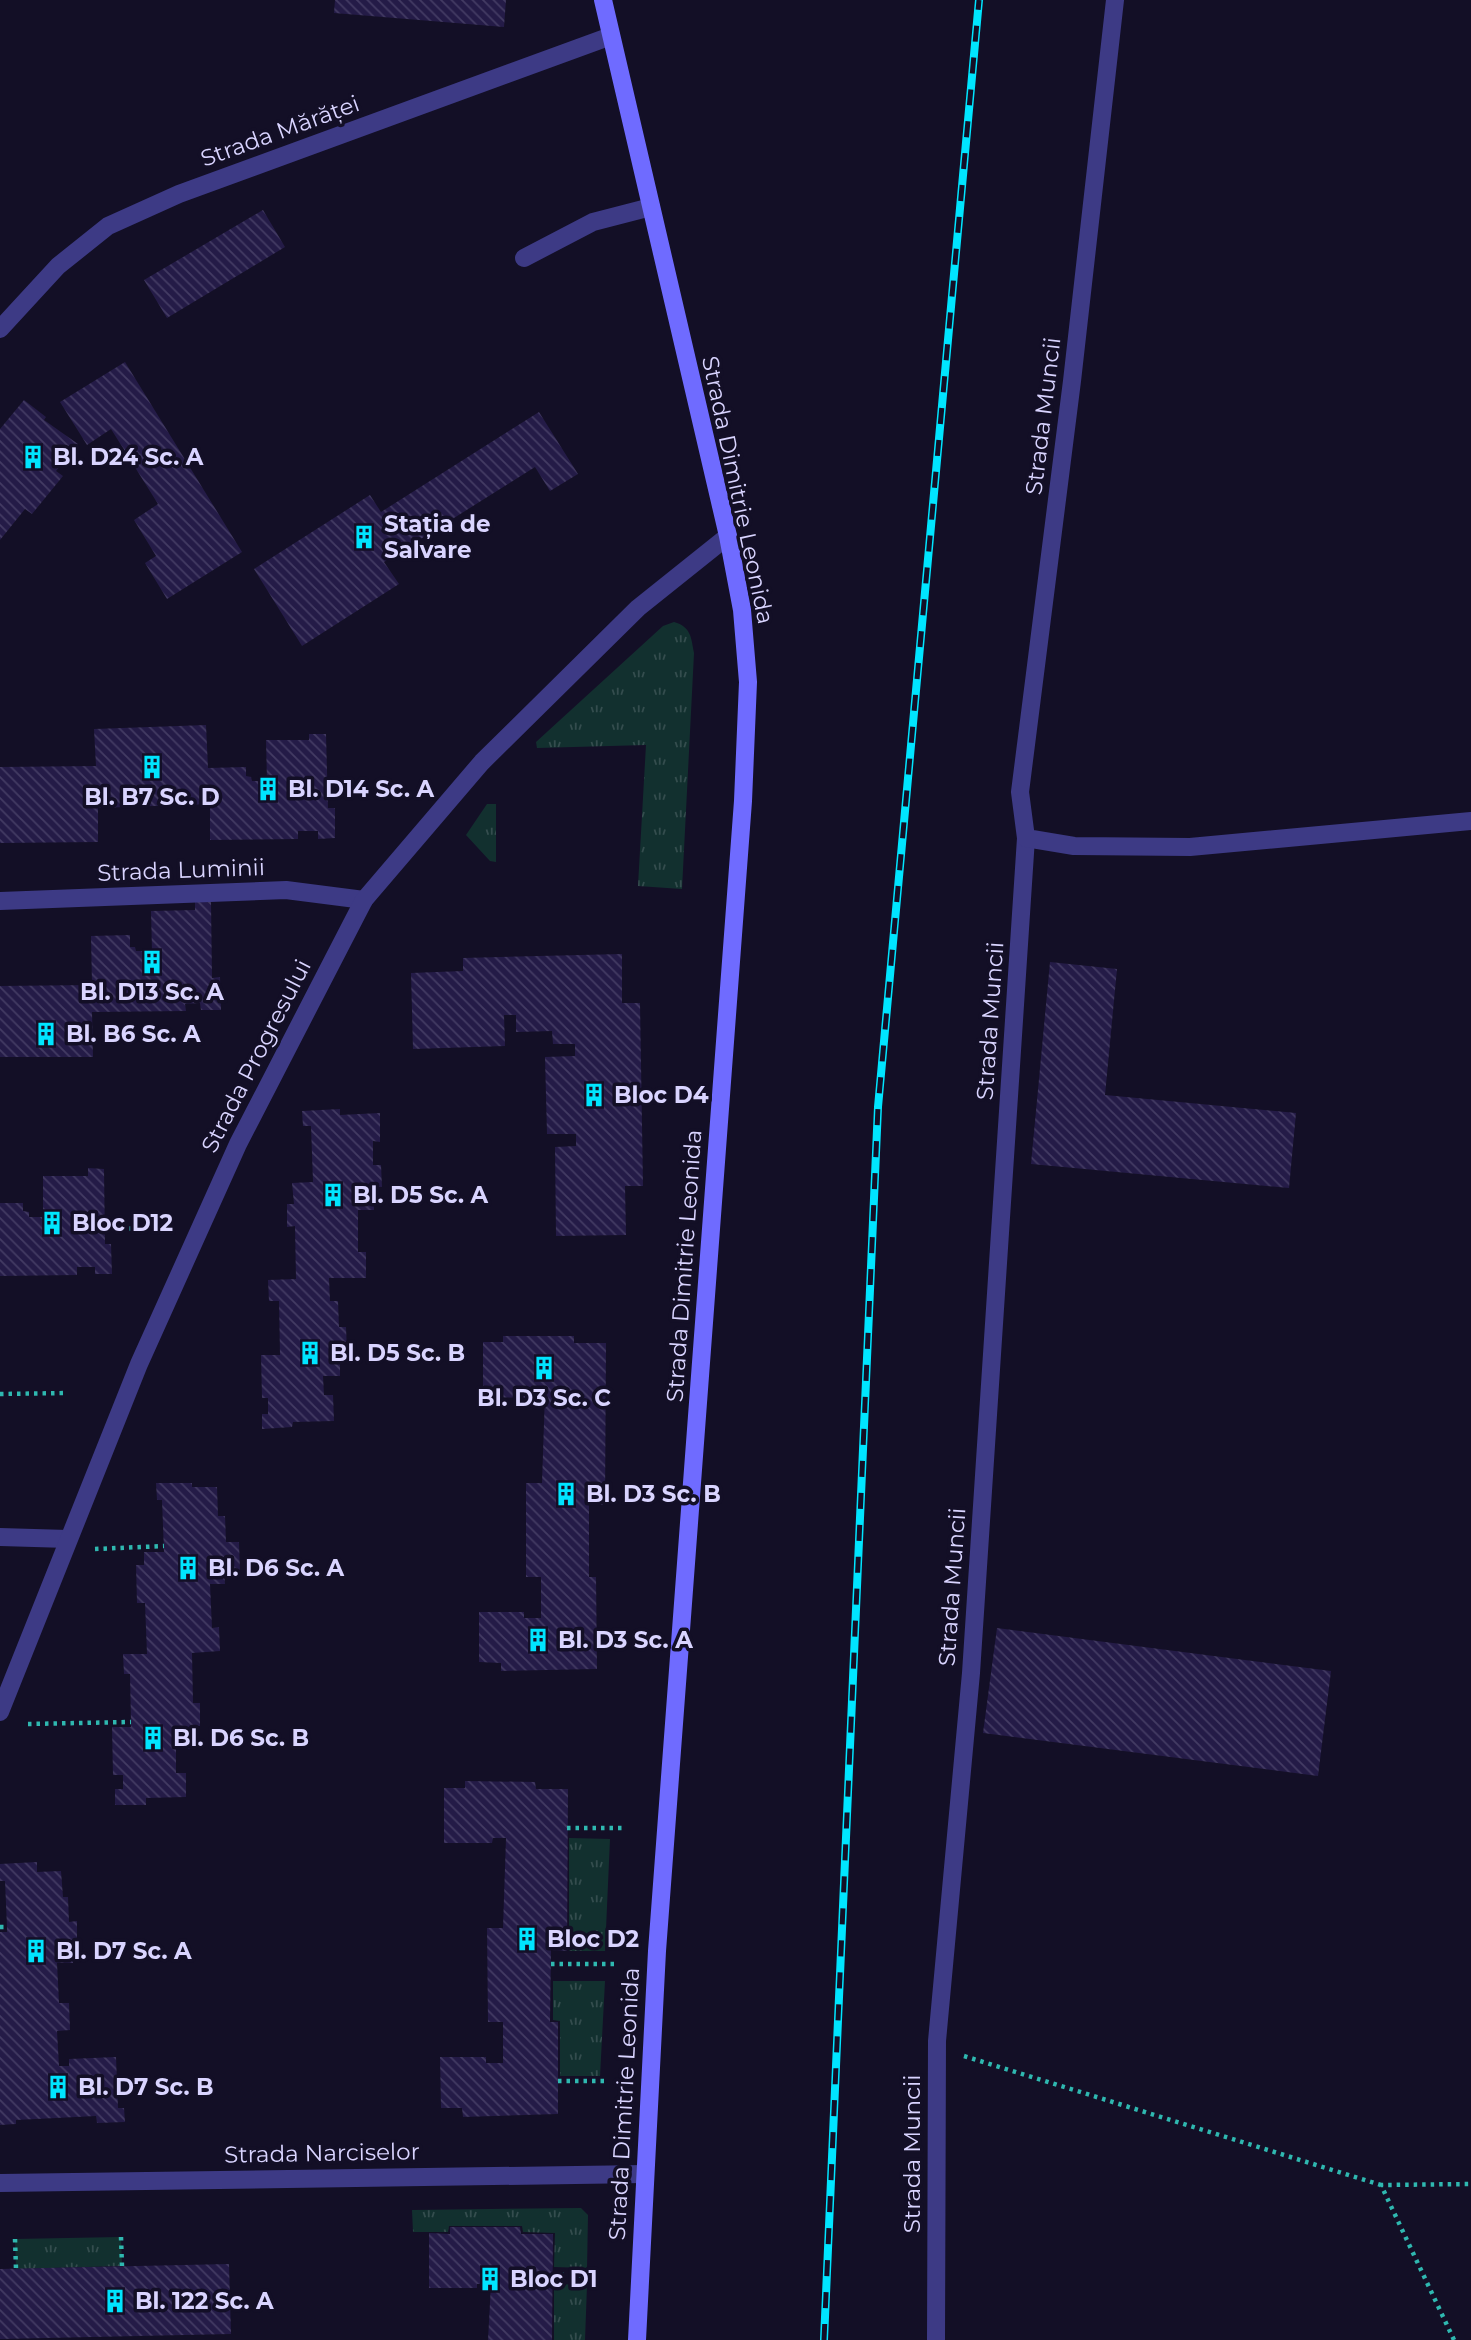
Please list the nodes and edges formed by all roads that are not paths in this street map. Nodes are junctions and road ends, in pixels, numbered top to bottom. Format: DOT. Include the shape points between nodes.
graph roads {
  1 [pos="603,0"];
  2 [pos="1115,0"];
  3 [pos="611,36"];
  4 [pos="651,207"];
  5 [pos="524,258"];
  6 [pos="0,330"];
  7 [pos="728,536"];
  8 [pos="1471,821"];
  9 [pos="1026,838"];
  10 [pos="364,900"];
  11 [pos="0,901"];
  12 [pos="0,1537"];
  13 [pos="68,1539"];
  14 [pos="0,1712"];
  15 [pos="644,2174"];
  16 [pos="0,2183"];
  17 [pos="637,2340"];
  18 [pos="936,2340"];
  1 -- 3 [label="main road, Strada Dimitrie Leonida"];
  2 -- 9 [label="street, Strada Muncii" via="1020,792"];
  3 -- 4 [label="main road, Strada Dimitrie Leonida"];
  3 -- 6 [label="street, Strada Mărăței" via="179,194 108,226 58,266"];
  4 -- 5 [label="street" via="593,222"];
  4 -- 7 [label="main road, Strada Dimitrie Leonida"];
  7 -- 10 [label="street, Strada Progresului" via="638,608 482,762"];
  7 -- 15 [label="main road, Strada Dimitrie Leonida" via="742,610 748,682 743,802"];
  8 -- 9 [label="street" via="1190,847 1074,846"];
  9 -- 18 [label="street, Strada Muncii" via="971,1673 937,2048"];
  10 -- 11 [label="street, Strada Luminii" via="286,890"];
  10 -- 13 [label="street, Strada Progresului" via="238,1144 139,1364"];
  12 -- 13 [label="street"];
  13 -- 14 [label="street, Strada Progresului"];
  15 -- 16 [label="street, Strada Narciselor"];
  15 -- 17 [label="main road, Strada Dimitrie Leonida"];
}
